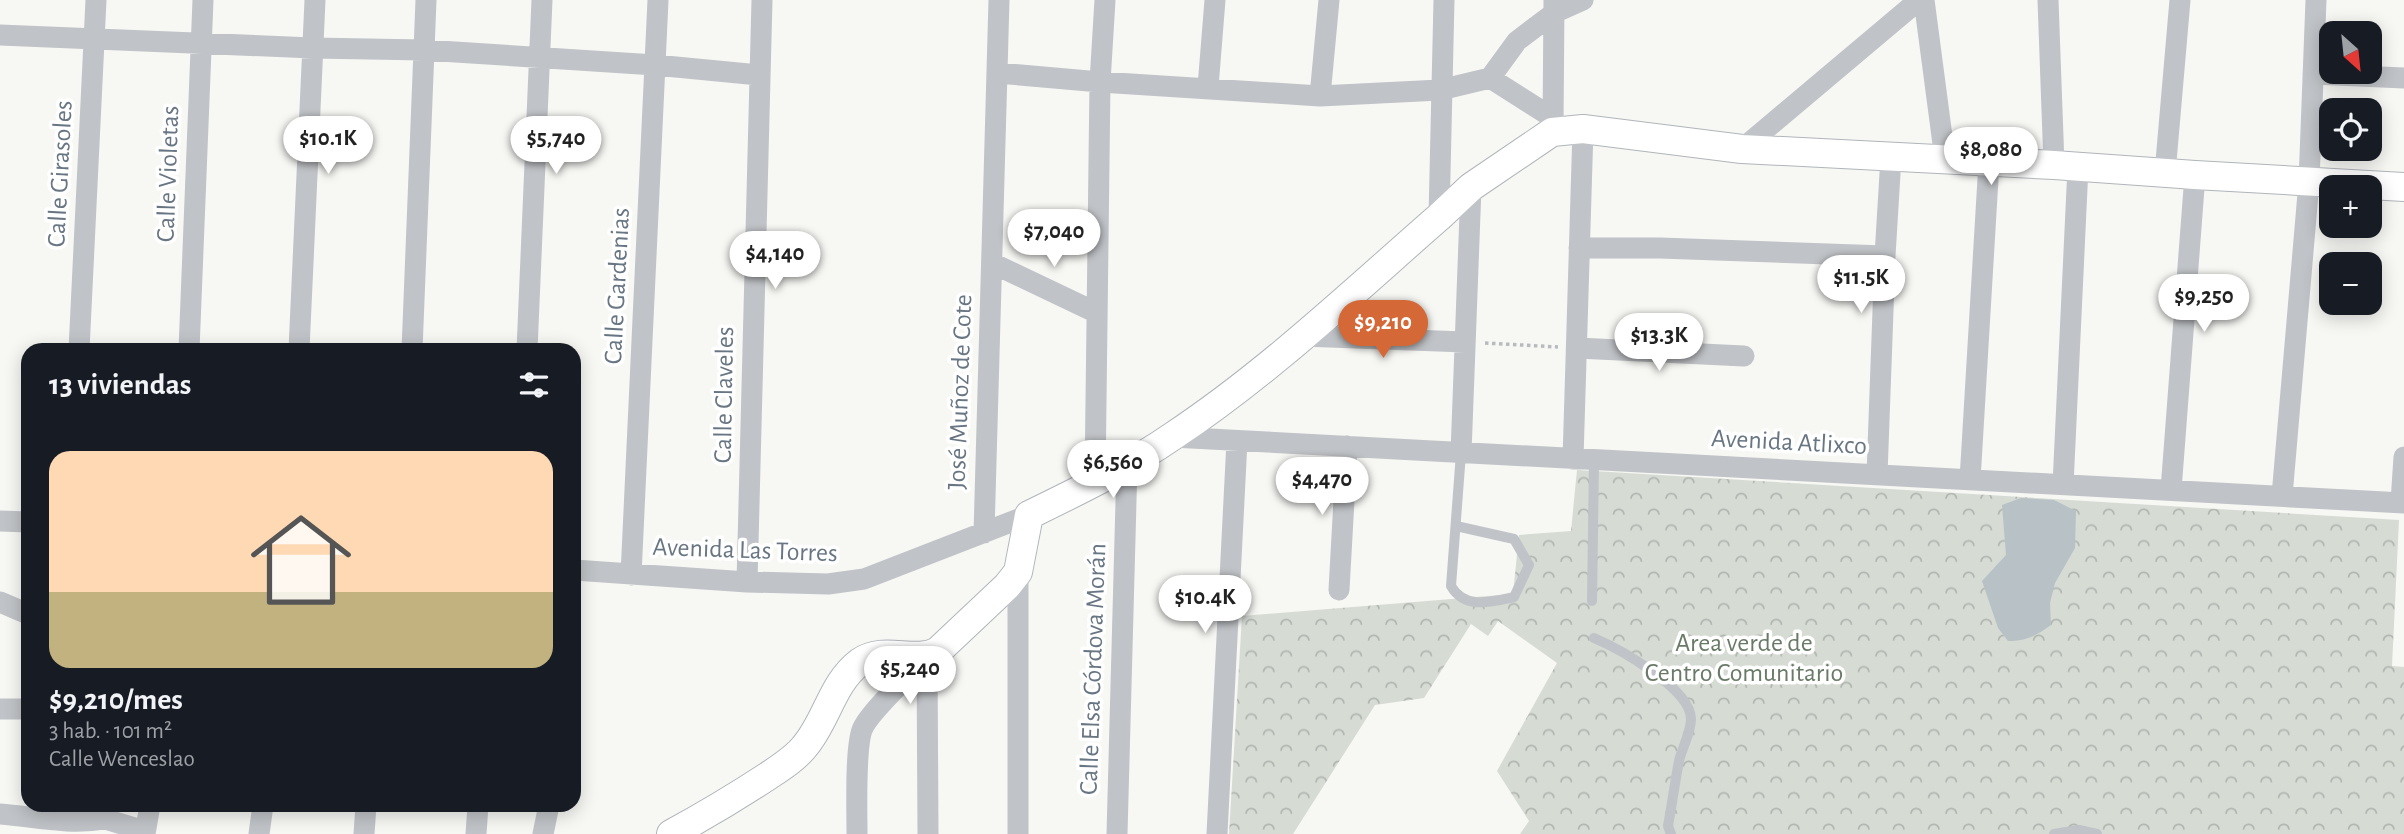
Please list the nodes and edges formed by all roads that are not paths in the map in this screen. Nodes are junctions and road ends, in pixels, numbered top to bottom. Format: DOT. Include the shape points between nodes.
graph roads {
  1 [pos="96,0"];
  2 [pos="203,0"];
  3 [pos="315,0"];
  4 [pos="426,0"];
  5 [pos="542,0"];
  6 [pos="658,0"];
  7 [pos="762,0"];
  8 [pos="999,0"];
  9 [pos="1105,0"];
  10 [pos="1215,0"];
  11 [pos="1329,0"];
  12 [pos="1444,0"];
  13 [pos="1583,0"];
  14 [pos="1921,0"];
  15 [pos="2048,0"];
  16 [pos="2180,0"];
  17 [pos="2316,0"];
  18 [pos="1554,7"];
  19 [pos="0,35"];
  20 [pos="95,38"];
  21 [pos="201,42"];
  22 [pos="313,48"];
  23 [pos="424,50"];
  24 [pos="540,58"];
  25 [pos="655,65"];
  26 [pos="997,73"];
  27 [pos="2313,74"];
  28 [pos="759,75"];
  29 [pos="1490,78"];
  30 [pos="2404,78"];
  31 [pos="1100,82"];
  32 [pos="1208,87"];
  33 [pos="1440,90"];
  34 [pos="1320,96"];
  35 [pos="1553,125"];
  36 [pos="1583,129"];
  37 [pos="1742,149"];
  38 [pos="1892,158"];
  39 [pos="1945,159"];
  40 [pos="1989,162"];
  41 [pos="2066,165"];
  42 [pos="2165,173"];
  43 [pos="2195,176"];
  44 [pos="2309,182"];
  45 [pos="1471,187"];
  46 [pos="2404,187"];
  47 [pos="1439,217"];
  48 [pos="1579,248"];
  49 [pos="1885,256"];
  50 [pos="992,263"];
  51 [pos="1097,313"];
  52 [pos="1302,336"];
  53 [pos="1465,342"];
  54 [pos="79,343"];
  55 [pos="188,343"];
  56 [pos="299,343"];
  57 [pos="412,343"];
  58 [pos="527,343"];
  59 [pos="1577,348"];
  60 [pos="1744,356"];
  61 [pos="1172,437"];
  62 [pos="1237,441"];
  63 [pos="1347,446"];
  64 [pos="1461,453"];
  65 [pos="2404,457"];
  66 [pos="1584,459"];
  67 [pos="1127,464"];
  68 [pos="1877,475"];
  69 [pos="1970,480"];
  70 [pos="1095,482"];
  71 [pos="2063,485"];
  72 [pos="2171,490"];
  73 [pos="2282,496"];
  74 [pos="2402,503"];
  75 [pos="1029,515"];
  76 [pos="0,521"];
  77 [pos="21,522"];
  78 [pos="1456,526"];
  79 [pos="985,533"];
  80 [pos="581,571"];
  81 [pos="1018,572"];
  82 [pos="631,575"];
  83 [pos="747,582"];
  84 [pos="1339,590"];
  85 [pos="1592,601"];
  86 [pos="0,602"];
  87 [pos="21,611"];
  88 [pos="1594,638"];
  89 [pos="927,657"];
  90 [pos="0,709"];
  91 [pos="21,709"];
  92 [pos="29,812"];
  93 [pos="45,812"];
  94 [pos="102,812"];
  95 [pos="149,812"];
  96 [pos="262,812"];
  97 [pos="366,812"];
  98 [pos="478,812"];
  99 [pos="548,812"];
  100 [pos="0,814"];
  101 [pos="145,833"];
  102 [pos="259,834"];
  103 [pos="364,834"];
  104 [pos="476,834"];
  105 [pos="543,834"];
  106 [pos="671,834"];
  107 [pos="857,834"];
  108 [pos="928,834"];
  109 [pos="1018,834"];
  110 [pos="1117,834"];
  111 [pos="1217,834"];
  112 [pos="1671,834"];
  113 [pos="2054,834"];
  114 [pos="2097,834"];
  1 -- 20 [label="street, Calle Girasoles"];
  2 -- 21 [label="street, Calle Violetas"];
  3 -- 22 [label="street"];
  4 -- 23 [label="street"];
  5 -- 24 [label="street"];
  6 -- 25 [label="street, Calle Gardenias"];
  7 -- 28 [label="street, Calle Claveles"];
  8 -- 26 [label="street, José Muñoz de Cote"];
  9 -- 31 [label="street"];
  10 -- 32 [label="street"];
  11 -- 34 [label="street"];
  12 -- 33 [label="street"];
  13 -- 18 [label="street"];
  14 -- 37 [label="street"];
  14 -- 39 [label="street"];
  15 -- 41 [label="street"];
  16 -- 42 [label="street"];
  17 -- 27 [label="street"];
  18 -- 29 [label="street" via="1517,41"];
  18 -- 35 [label="street"];
  19 -- 20 [label="street"];
  20 -- 21 [label="street"];
  20 -- 54 [label="street, Calle Girasoles"];
  21 -- 22 [label="street"];
  21 -- 55 [label="street, Calle Violetas"];
  22 -- 23 [label="street"];
  22 -- 56 [label="street"];
  23 -- 24 [label="street"];
  23 -- 57 [label="street"];
  24 -- 25 [label="street"];
  24 -- 58 [label="street"];
  25 -- 28 [label="street"];
  25 -- 82 [label="street, Calle Gardenias"];
  26 -- 31 [label="street"];
  26 -- 50 [label="street, José Muñoz de Cote"];
  27 -- 30 [label="street"];
  27 -- 44 [label="street"];
  28 -- 83 [label="street, Calle Claveles"];
  29 -- 33 [label="street"];
  29 -- 35 [label="street"];
  31 -- 32 [label="street"];
  31 -- 51 [label="street"];
  32 -- 34 [label="street"];
  33 -- 34 [label="street"];
  33 -- 47 [label="street"];
  35 -- 36 [label="street"];
  35 -- 45 [label="street"];
  36 -- 37 [label="street"];
  36 -- 48 [label="street"];
  37 -- 38 [label="street"];
  38 -- 39 [label="street"];
  38 -- 49 [label="street"];
  39 -- 40 [label="street"];
  40 -- 41 [label="street"];
  40 -- 69 [label="street"];
  41 -- 42 [label="street"];
  41 -- 71 [label="street"];
  42 -- 43 [label="street"];
  43 -- 44 [label="street"];
  43 -- 72 [label="street"];
  44 -- 46 [label="street"];
  44 -- 73 [label="street"];
  45 -- 47 [label="street"];
  45 -- 53 [label="street"];
  47 -- 52 [label="street"];
  48 -- 49 [label="street"];
  48 -- 59 [label="street"];
  49 -- 68 [label="street"];
  50 -- 51 [label="street"];
  50 -- 79 [label="street, José Muñoz de Cote"];
  51 -- 70 [label="street"];
  52 -- 53 [label="street"];
  52 -- 61 [label="street"];
  53 -- 64 [label="street"];
  59 -- 60 [label="street"];
  59 -- 66 [label="street"];
  61 -- 62 [label="street, Avenida Atlixco"];
  61 -- 67 [label="street"];
  62 -- 63 [label="street, Avenida Atlixco"];
  62 -- 111 [label="street"];
  63 -- 64 [label="street, Avenida Atlixco"];
  63 -- 84 [label="street"];
  64 -- 66 [label="street, Avenida Atlixco"];
  64 -- 78 [label="lane"];
  65 -- 74 [label="street"];
  66 -- 68 [label="street, Avenida Atlixco"];
  66 -- 85 [label="lane"];
  67 -- 70 [label="street"];
  67 -- 110 [label="street, Calle Elsa Córdova Morán"];
  68 -- 69 [label="street, Avenida Atlixco"];
  69 -- 71 [label="street, Avenida Atlixco"];
  70 -- 75 [label="street"];
  71 -- 72 [label="street, Avenida Atlixco"];
  72 -- 73 [label="street, Avenida Atlixco"];
  73 -- 74 [label="street, Avenida Atlixco"];
  75 -- 79 [label="street, Avenida Las Torres"];
  75 -- 81 [label="street"];
  76 -- 77 [label="street"];
  78 -- 78 [label="lane" via="1451,586 1455,594 1480,604 1514,597 1529,565 1514,538"];
  79 -- 83 [label="street, Avenida Las Torres" via="864,579 828,584"];
  80 -- 82 [label="street, Avenida Las Torres"];
  81 -- 89 [label="street"];
  81 -- 109 [label="street"];
  82 -- 83 [label="street, Avenida Las Torres"];
  86 -- 87 [label="street"];
  88 -- 112 [label="lane" via="1623,650 1683,696 1690,710 1668,826"];
  89 -- 106 [label="street" via="885,654 864,659 848,671 804,749 740,795"];
  89 -- 107 [label="street" via="862,729"];
  89 -- 108 [label="street"];
  90 -- 91 [label="street"];
  92 -- 100 [label="street"];
  93 -- 94 [label="street" via="69,822"];
  94 -- 101 [label="street"];
  95 -- 101 [label="street"];
  96 -- 102 [label="street"];
  97 -- 103 [label="street"];
  98 -- 104 [label="street"];
  99 -- 105 [label="street"];
  113 -- 114 [label="lane" via="2079,830"];
}
